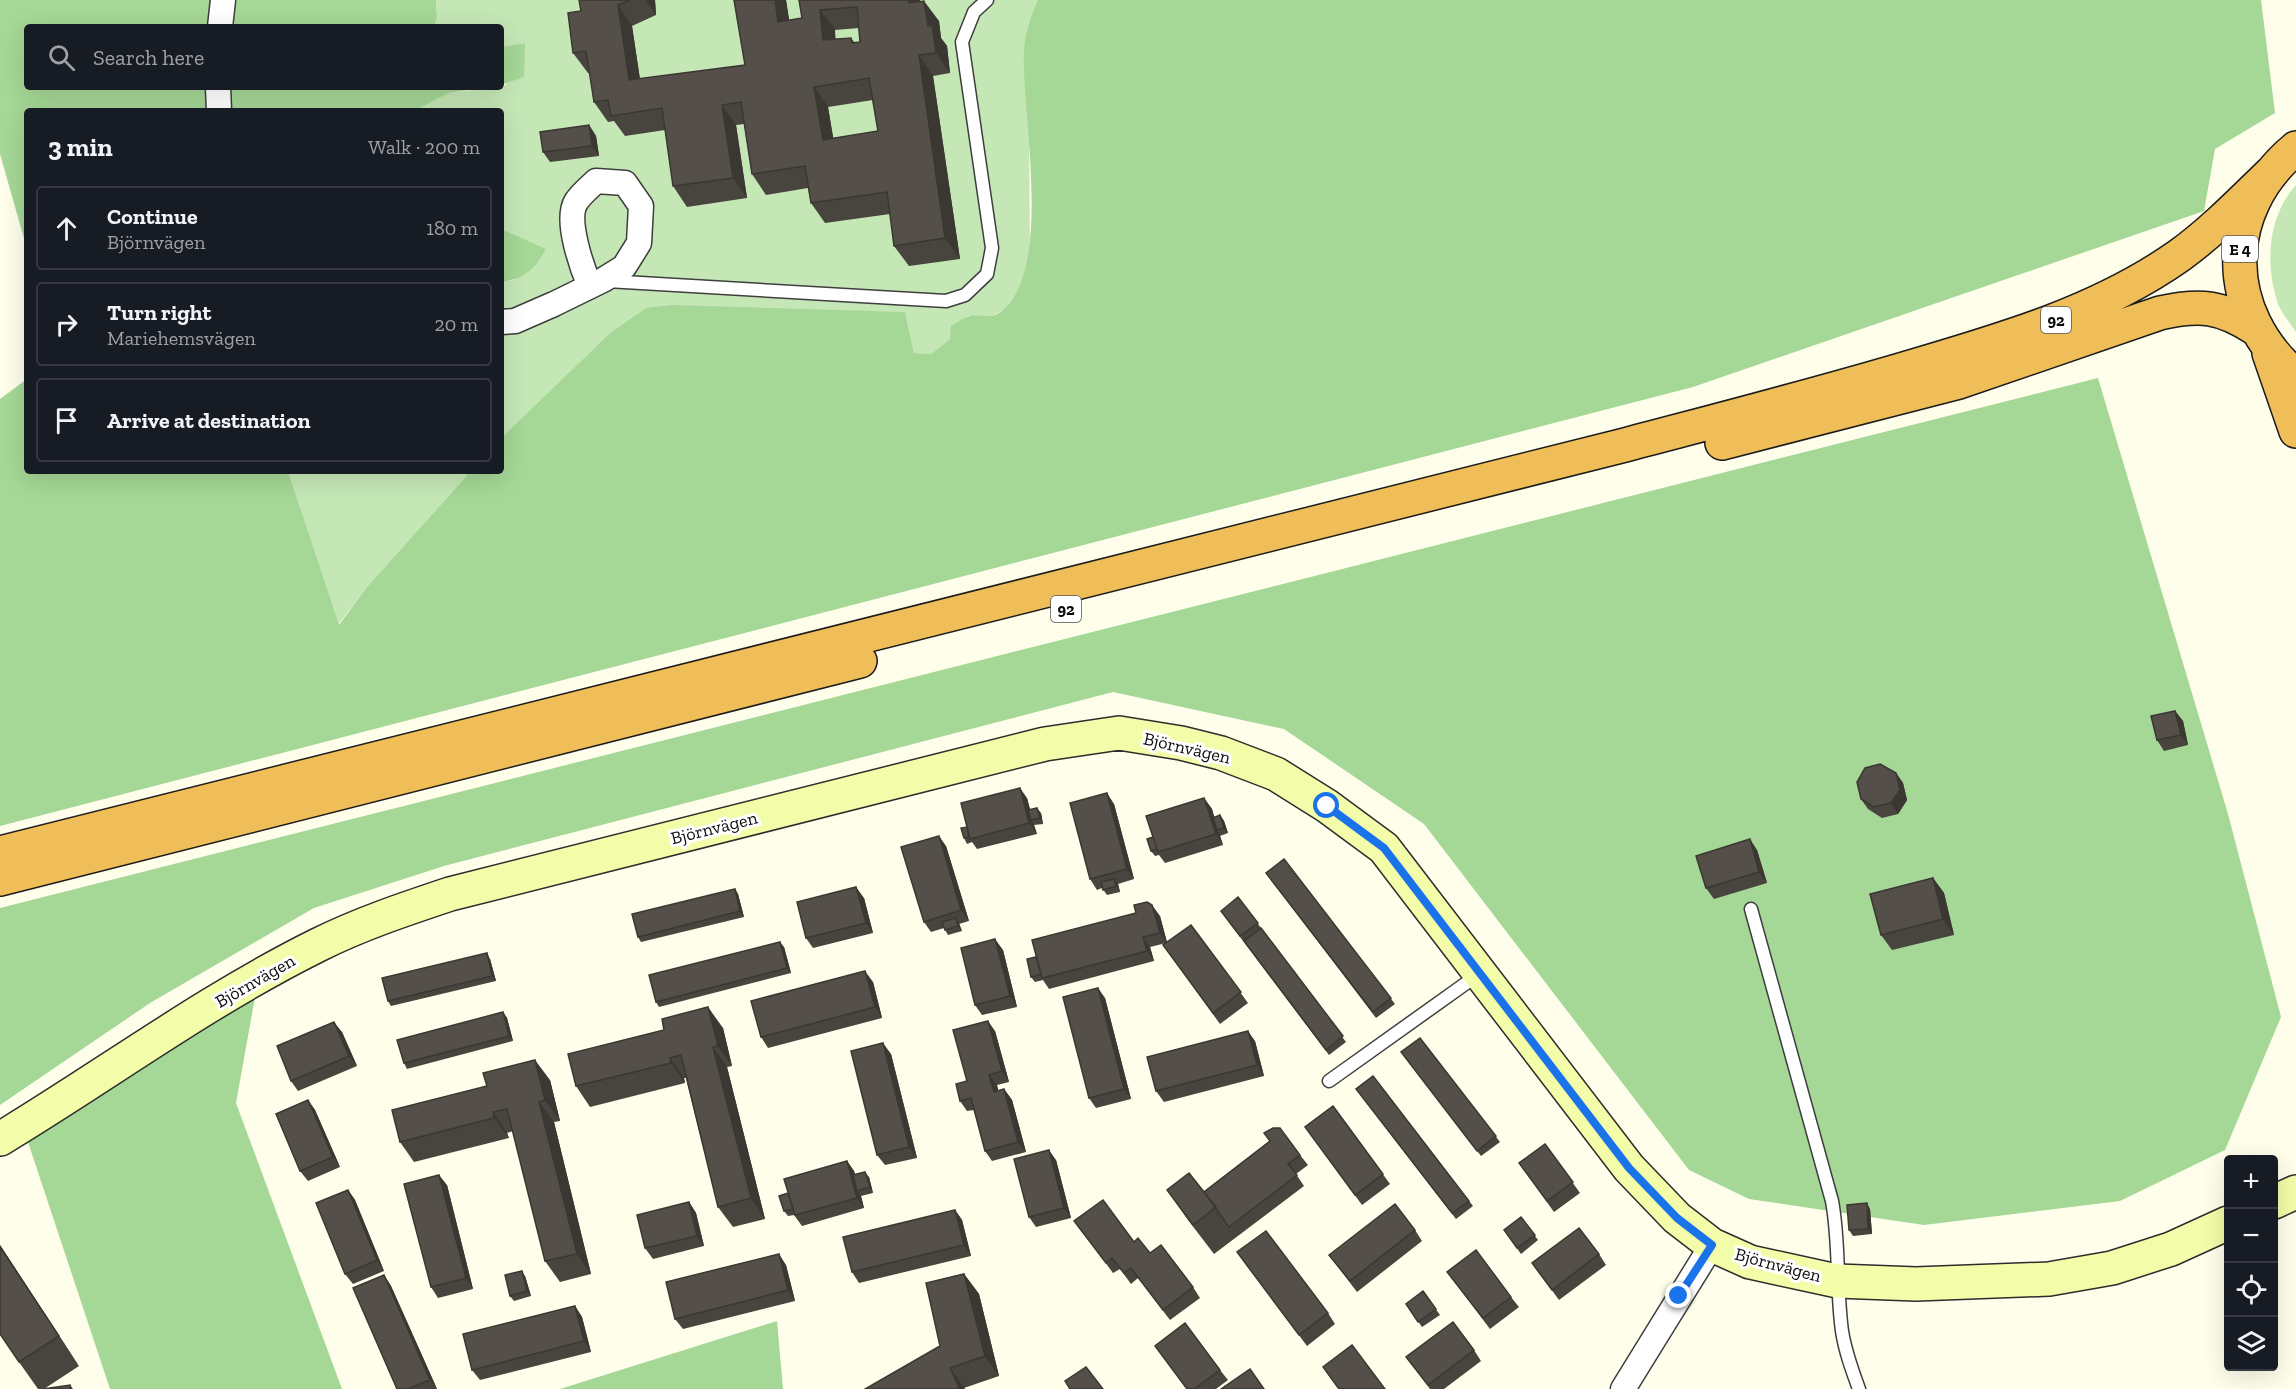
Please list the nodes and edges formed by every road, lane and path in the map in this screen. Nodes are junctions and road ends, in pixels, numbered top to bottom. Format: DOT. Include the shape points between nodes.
graph roads {
  1 [pos="223,0"];
  2 [pos="987,0"];
  3 [pos="220,24"];
  4 [pos="218,90"];
  5 [pos="219,108"];
  6 [pos="2296,148"];
  7 [pos="2271,172"];
  8 [pos="596,283"];
  9 [pos="504,322"];
  10 [pos="2262,339"];
  11 [pos="2296,376"];
  12 [pos="2296,431"];
  13 [pos="0,853"];
  14 [pos="0,879"];
  15 [pos="1750,909"];
  16 [pos="1479,974"];
  17 [pos="1329,1081"];
  18 [pos="0,1139"];
  19 [pos="2296,1192"];
  20 [pos="2278,1200"];
  21 [pos="2224,1225"];
  22 [pos="1712,1245"];
  23 [pos="1838,1281"];
  24 [pos="1623,1389"];
  25 [pos="1859,1389"];
  1 -- 3 [label="street"];
  2 -- 8 [label="lane" via="974,12 962,42 992,248 987,274 965,296 946,302"];
  4 -- 5 [label="street"];
  6 -- 7 [label="highway, E 4"];
  7 -- 10 [label="highway, E 4" via="2245,222 2240,258 2243,294"];
  7 -- 13 [label="highway, 92" via="2216,226 2181,255 2144,278 2106,299 2043,325 1965,351 1810,397 1609,449"];
  8 -- 9 [label="street" via="515,321"];
  10 -- 11 [label="highway, E 4"];
  10 -- 12 [label="highway, E 4"];
  10 -- 14 [label="highway, 92" via="2222,310 2201,307 2160,313 1959,382 1869,407"];
  15 -- 23 [label="lane" via="1832,1202"];
  16 -- 17 [label="lane"];
  16 -- 18 [label="street, Björnvägen" via="1384,848 1327,806 1276,774 1221,753 1181,742 1119,733 1045,744 450,894 386,915 260,976"];
  16 -- 22 [label="street, Björnvägen" via="1629,1168 1677,1218"];
  19 -- 20 [label="street"];
  21 -- 23 [label="street, Björnvägen" via="2171,1249 2049,1279 1916,1284"];
  22 -- 23 [label="street, Björnvägen" via="1750,1262"];
  22 -- 24 [label="street"];
  23 -- 25 [label="lane" via="1846,1351"];
}
